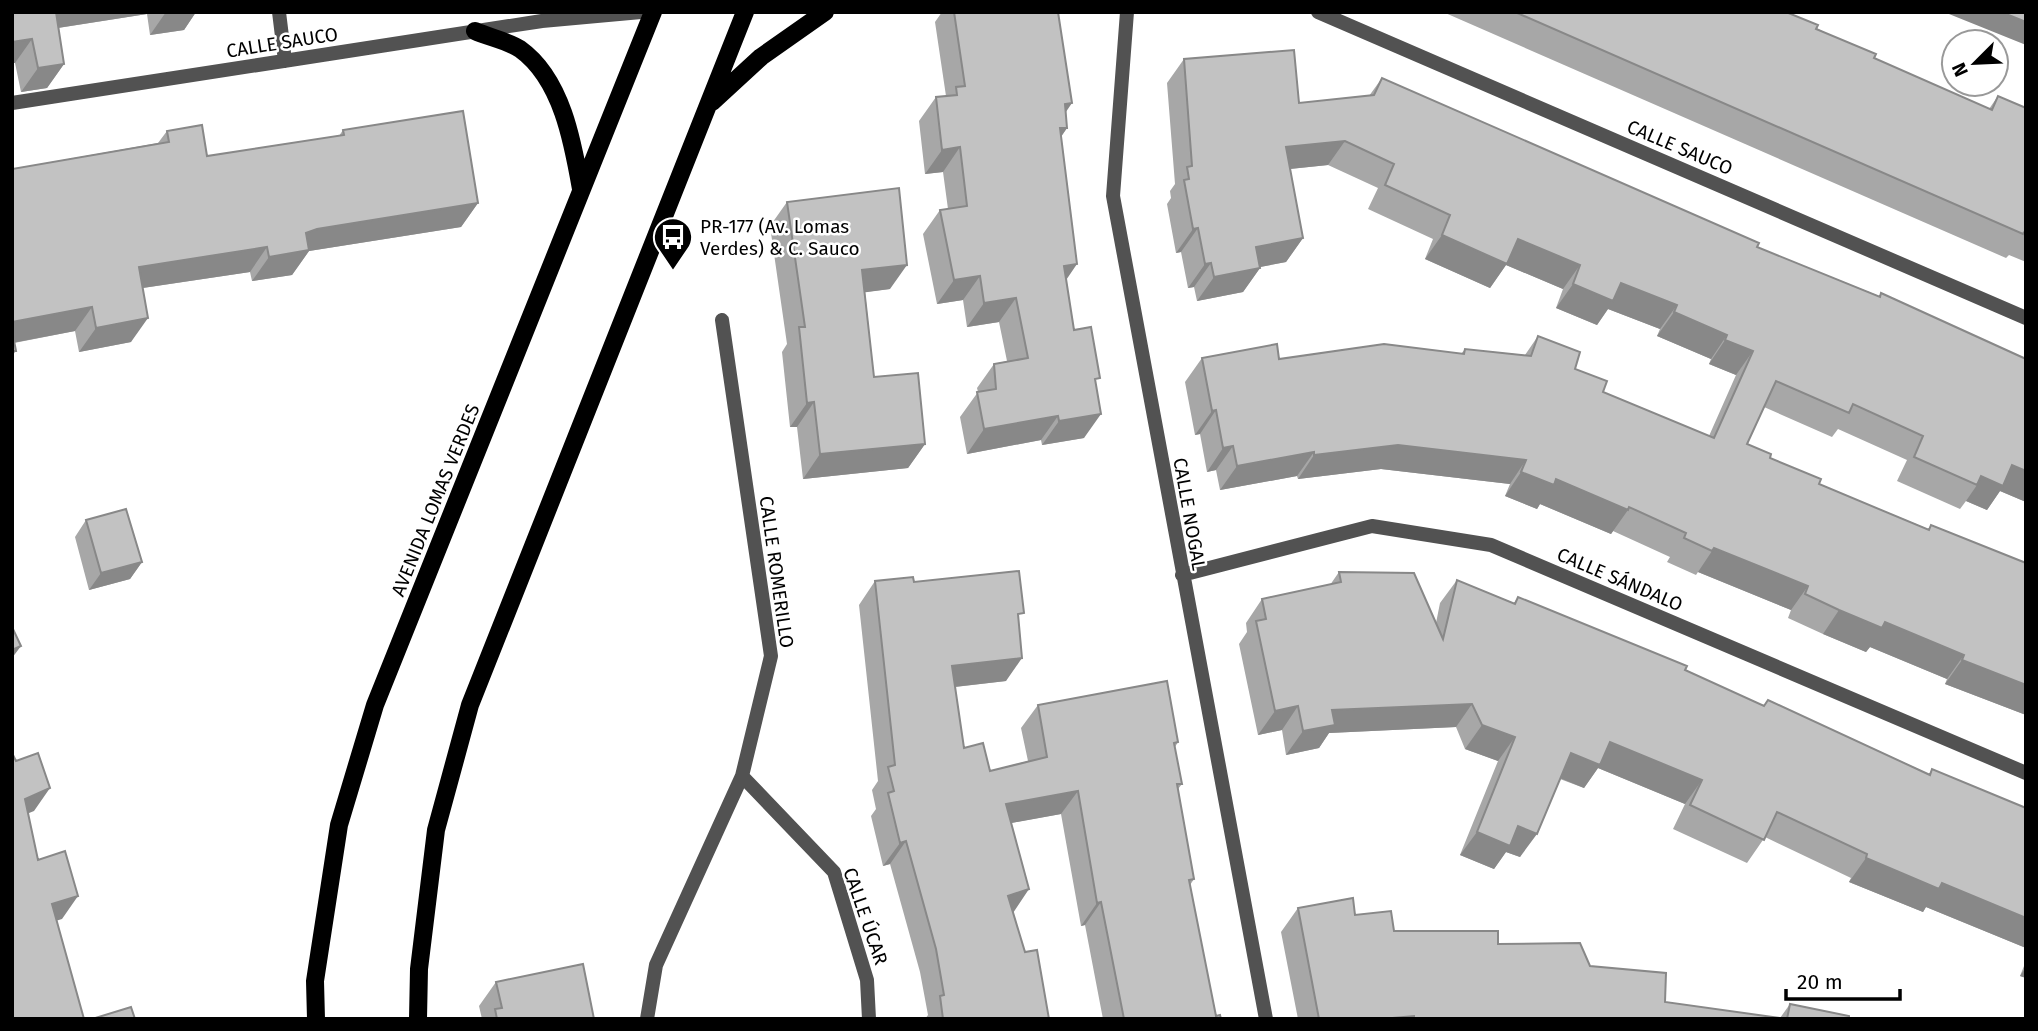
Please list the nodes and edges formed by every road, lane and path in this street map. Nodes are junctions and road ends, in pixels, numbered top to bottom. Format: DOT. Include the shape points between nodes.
graph roads {
  1 [pos="279,12"];
  2 [pos="641,12"];
  3 [pos="653,12"];
  4 [pos="745,12"];
  5 [pos="825,12"];
  6 [pos="1127,12"];
  7 [pos="1318,12"];
  8 [pos="475,31"];
  9 [pos="285,61"];
  10 [pos="12,103"];
  11 [pos="707,107"];
  12 [pos="582,189"];
  13 [pos="2026,318"];
  14 [pos="722,320"];
  15 [pos="1182,575"];
  16 [pos="2026,773"];
  17 [pos="742,776"];
  18 [pos="316,1019"];
  19 [pos="418,1019"];
  20 [pos="647,1019"];
  21 [pos="869,1019"];
  22 [pos="1266,1019"];
  1 -- 9 [label="street"];
  2 -- 8 [label="street, CALLE SAUCO"];
  3 -- 12 [label="main road, AVENIDA LOMAS VERDES"];
  4 -- 11 [label="main road"];
  5 -- 11 [label="main road" via="761,57"];
  6 -- 15 [label="street, CALLE NOGAL" via="1113,196"];
  7 -- 13 [label="street, CALLE SAUCO"];
  8 -- 9 [label="street, CALLE SAUCO"];
  8 -- 12 [label="main road" via="520,49 549,81 570,127"];
  9 -- 10 [label="street, CALLE SAUCO"];
  11 -- 19 [label="main road" via="470,705 436,830 419,969"];
  12 -- 18 [label="main road, AVENIDA LOMAS VERDES" via="375,705 339,825 315,981"];
  14 -- 17 [label="street, CALLE ROMERILLO" via="771,656"];
  15 -- 16 [label="street, CALLE SÁNDALO" via="1372,526 1491,545"];
  15 -- 22 [label="street, CALLE NOGAL"];
  17 -- 20 [label="street, CALLE ROMERILLO" via="656,965"];
  17 -- 21 [label="street, CALLE ÚCAR" via="835,872 867,980"];
}
